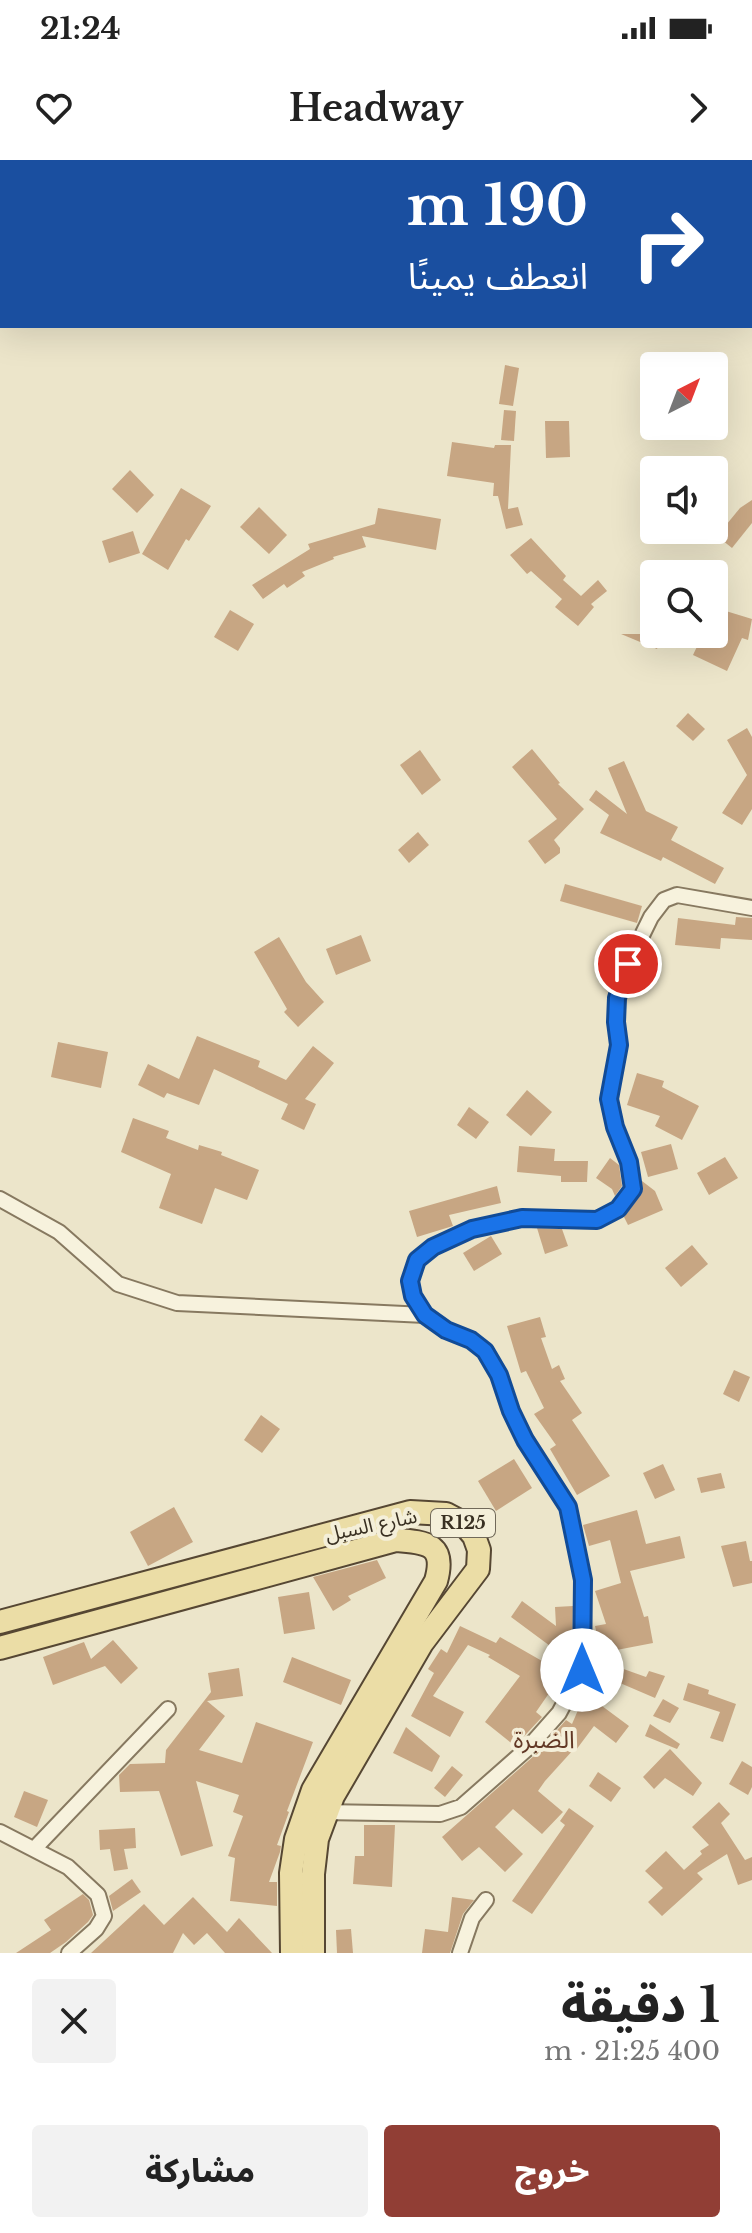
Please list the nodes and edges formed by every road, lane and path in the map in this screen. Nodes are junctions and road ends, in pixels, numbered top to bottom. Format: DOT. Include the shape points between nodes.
graph roads {
  1 [pos="752,908"];
  2 [pos="0,1199"];
  3 [pos="425,1315"];
  4 [pos="0,1622"];
  5 [pos="0,1648"];
  6 [pos="168,1709"];
  7 [pos="316,1811"];
  8 [pos="0,1832"];
  9 [pos="35,1848"];
  10 [pos="486,1900"];
  11 [pos="69,1953"];
  12 [pos="292,1953"];
  13 [pos="313,1953"];
  14 [pos="460,1953"];
  1 -- 3 [label="street" via="677,895 664,900 628,964 617,998 619,1045 609,1099 633,1189 618,1209 597,1220 522,1218 472,1229 433,1247 417,1260 410,1281"];
  2 -- 3 [label="street" via="59,1232 118,1284 177,1303"];
  3 -- 7 [label="street" via="485,1351 525,1440 568,1507 583,1580 582,1670 559,1713 461,1807 440,1814"];
  4 -- 7 [label="main road, شارع السبل / R125" via="410,1512 446,1514 463,1523 479,1550 478,1569 422,1643 333,1796"];
  5 -- 7 [label="main road, شارع السبل / R125" via="374,1545 396,1540 431,1545 440,1567 436,1581 313,1790"];
  6 -- 9 [label="street"];
  7 -- 12 [label="main road, شارع السبل / R125" via="296,1839"];
  7 -- 13 [label="main road, شارع السبل / R125"];
  8 -- 9 [label="street"];
  9 -- 11 [label="street" via="68,1867 98,1895 104,1916"];
  10 -- 14 [label="street" via="472,1918"];
}
